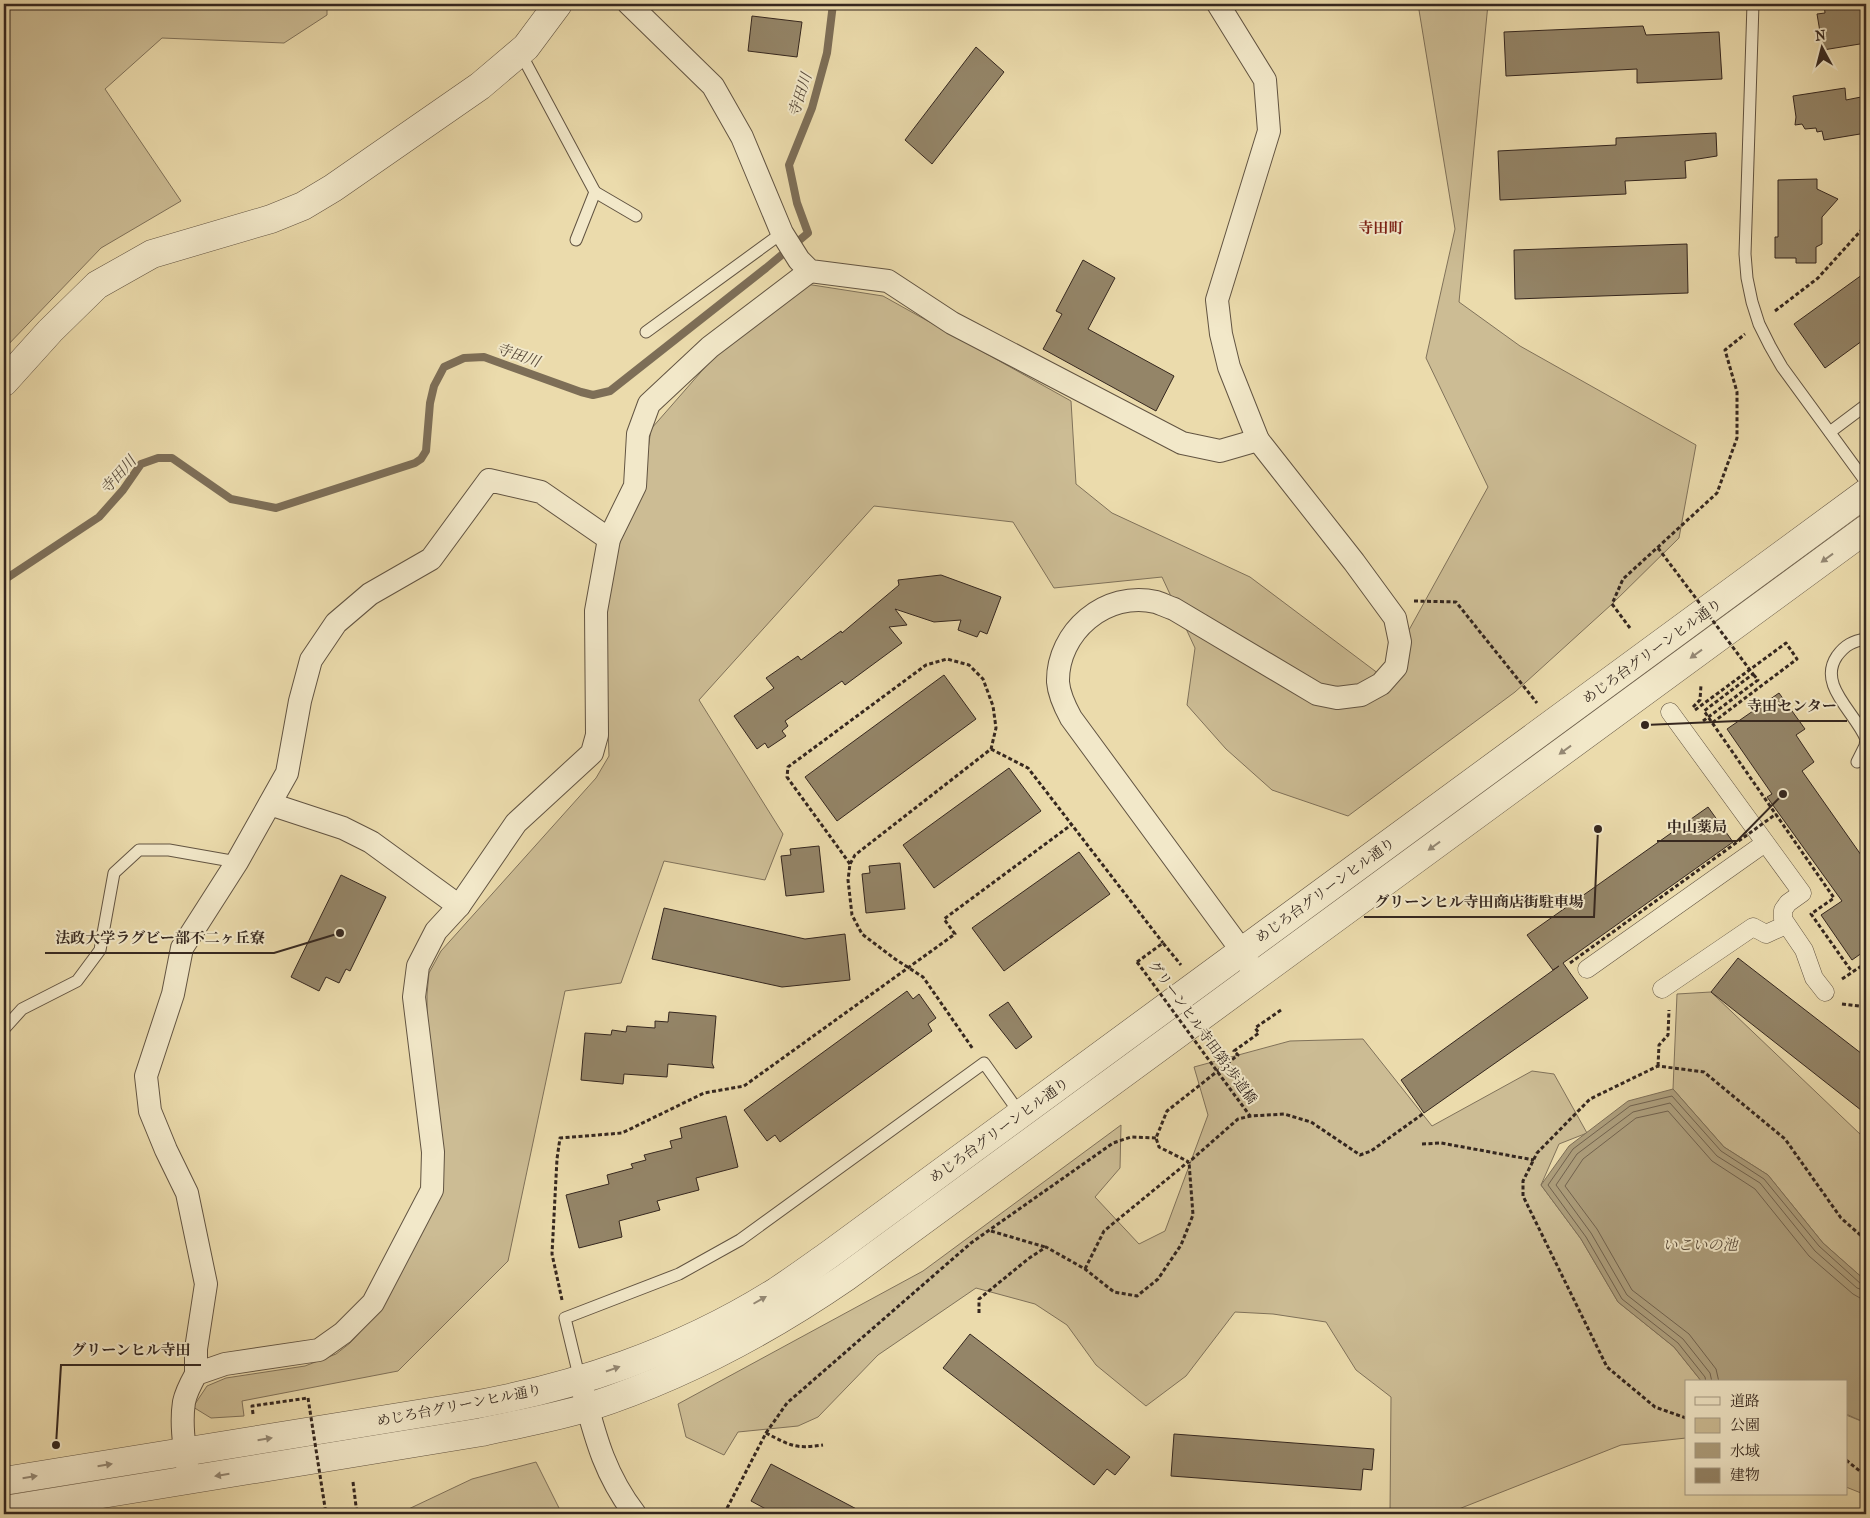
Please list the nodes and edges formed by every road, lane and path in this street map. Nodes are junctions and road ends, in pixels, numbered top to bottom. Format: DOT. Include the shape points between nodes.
graph roads {
  1 [pos="558,4"];
  2 [pos="629,4"];
  3 [pos="1218,4"];
  4 [pos="1753,4"];
  5 [pos="520,52"];
  6 [pos="595,192"];
  7 [pos="636,216"];
  8 [pos="1866,225"];
  9 [pos="782,233"];
  10 [pos="576,240"];
  11 [pos="804,265"];
  12 [pos="1772,313"];
  13 [pos="1749,331"];
  14 [pos="646,332"];
  15 [pos="4,382"];
  16 [pos="1866,405"];
  17 [pos="1830,432"];
  18 [pos="1258,440"];
  19 [pos="1866,482"];
  20 [pos="1866,493"];
  21 [pos="1866,529"];
  22 [pos="609,539"];
  23 [pos="1658,548"];
  24 [pos="1381,600"];
  25 [pos="1630,628"];
  26 [pos="1866,639"];
  27 [pos="1753,674"];
  28 [pos="1701,676"];
  29 [pos="1692,706"];
  30 [pos="1542,709"];
  31 [pos="1695,710"];
  32 [pos="1670,712"];
  33 [pos="1702,721"];
  34 [pos="1712,722"];
  35 [pos="992,749"];
  36 [pos="1857,762"];
  37 [pos="270,804"];
  38 [pos="1776,814"];
  39 [pos="1072,825"];
  40 [pos="1765,843"];
  41 [pos="237,862"];
  42 [pos="850,864"];
  43 [pos="459,906"];
  44 [pos="1786,925"];
  45 [pos="1164,943"];
  46 [pos="1242,951"];
  47 [pos="1570,963"];
  48 [pos="908,967"];
  49 [pos="1182,968"];
  50 [pos="1587,969"];
  51 [pos="1852,972"];
  52 [pos="1256,976"];
  53 [pos="1662,989"];
  54 [pos="1824,992"];
  55 [pos="1281,1010"];
  56 [pos="4,1029"];
  57 [pos="984,1064"];
  58 [pos="1658,1066"];
  59 [pos="1217,1070"];
  60 [pos="1424,1113"];
  61 [pos="1250,1116"];
  62 [pos="1029,1126"];
  63 [pos="1156,1138"];
  64 [pos="1422,1144"];
  65 [pos="1534,1160"];
  66 [pos="1188,1162"];
  67 [pos="991,1231"];
  68 [pos="1866,1240"];
  69 [pos="1046,1247"];
  70 [pos="1085,1270"];
  71 [pos="979,1312"];
  72 [pos="565,1318"];
  73 [pos="196,1374"];
  74 [pos="580,1380"];
  75 [pos="588,1408"];
  76 [pos="1685,1418"];
  77 [pos="253,1420"];
  78 [pos="766,1433"];
  79 [pos="823,1445"];
  80 [pos="185,1452"];
  81 [pos="1848,1462"];
  82 [pos="1866,1476"];
  83 [pos="189,1480"];
  84 [pos="4,1481"];
  85 [pos="353,1482"];
  86 [pos="4,1510"];
  87 [pos="326,1514"];
  88 [pos="358,1514"];
  89 [pos="635,1514"];
  90 [pos="724,1514"];
  1 -- 5 [label="street"];
  2 -- 9 [label="street" via="713,86 742,137"];
  3 -- 18 [label="street" via="1265,80 1269,131 1217,300 1229,367"];
  4 -- 17 [label="lane" via="1745,254 1747,278 1759,324 1770,346"];
  5 -- 6 [label="lane"];
  5 -- 15 [label="street" via="480,86 303,206 271,219 152,254 97,285"];
  6 -- 7 [label="lane"];
  6 -- 10 [label="lane"];
  8 -- 12 [label="path" via="1818,278"];
  9 -- 11 [label="street"];
  9 -- 14 [label="lane"];
  11 -- 18 [label="street" via="888,281 952,323 1182,443 1220,452"];
  11 -- 22 [label="street" via="649,404 638,434 635,486"];
  13 -- 23 [label="path" via="1725,350 1737,392 1737,438 1717,493"];
  16 -- 17 [label="lane"];
  17 -- 19 [label="lane"];
  18 -- 24 [label="street"];
  20 -- 46 [label="street, めじろ台グリーンヒル通り"];
  21 -- 52 [label="street, めじろ台グリーンヒル通り, one-way"];
  22 -- 37 [label="street" via="542,492 488,480 431,559 370,594 336,623 311,660 287,773"];
  22 -- 43 [label="street" via="596,611 596,735 592,753 516,823"];
  23 -- 25 [label="path" via="1623,579 1612,604"];
  23 -- 27 [label="path, bridge"];
  24 -- 30 [label="path" via="1456,602"];
  24 -- 46 [label="street" via="1395,618 1400,642 1396,667 1381,684 1361,695 1337,698 1317,694 1174,609 1155,602 1133,600 1095,612 1079,625 1060,657 1058,683 1071,718"];
  26 -- 36 [label="lane" via="1852,641 1843,649 1830,674 1834,687 1866,738"];
  27 -- 33 [label="path" via="1758,680"];
  27 -- 34 [label="path, bridge" via="1704,710"];
  28 -- 29 [label="path" via="1700,700"];
  31 -- 34 [label="path" via="1786,643 1797,659"];
  32 -- 40 [label="street"];
  34 -- 38 [label="path, bridge"];
  35 -- 39 [label="path" via="1028,768"];
  35 -- 42 [label="path" via="855,855"];
  35 -- 42 [label="path" via="996,728 993,706 983,679 969,665 947,658 926,665 788,767 787,777"];
  37 -- 41 [label="street"];
  37 -- 43 [label="street" via="343,828 371,842"];
  38 -- 47 [label="path, bridge"];
  38 -- 51 [label="path, bridge" via="1834,898 1811,914"];
  39 -- 45 [label="path"];
  39 -- 48 [label="path" via="944,919 955,934"];
  40 -- 44 [label="street" via="1802,893 1783,910 1782,919"];
  40 -- 50 [label="street"];
  41 -- 56 [label="lane" via="169,850 139,850 114,873 100,950 77,981 22,1009"];
  41 -- 73 [label="street" via="182,948 173,994 146,1076 150,1110 187,1193 206,1284 196,1348"];
  42 -- 48 [label="path" via="848,880 852,915 862,934"];
  43 -- 73 [label="street" via="436,932 418,966 414,997 433,1152 432,1190 372,1303 343,1333 319,1350 225,1364"];
  44 -- 53 [label="street" via="1766,934 1753,927"];
  44 -- 54 [label="street" via="1804,950 1814,978"];
  45 -- 49 [label="path"];
  45 -- 59 [label="path, グリーンヒル寺田第3歩道橋, bridge" via="1137,962"];
  46 -- 52 [label="street"];
  46 -- 62 [label="street, めじろ台グリーンヒル通り"];
  48 -- 57 [label="path" via="922,977"];
  48 -- 72 [label="path" via="744,1086 704,1093 622,1133 560,1138 552,1254"];
  52 -- 62 [label="street, めじろ台グリーンヒル通り"];
  53 -- 58 [label="path" via="1670,1004 1668,1035 1660,1045"];
  55 -- 59 [label="path" via="1255,1028 1259,1033 1234,1050 1238,1055"];
  57 -- 62 [label="lane"];
  57 -- 72 [label="lane" via="740,1240 679,1274"];
  58 -- 65 [label="path" via="1590,1100 1537,1153"];
  58 -- 68 [label="path" via="1704,1072 1748,1108 1785,1139 1840,1218"];
  59 -- 61 [label="path, グリーンヒル寺田第3歩道橋, bridge"];
  59 -- 63 [label="path" via="1167,1111"];
  60 -- 61 [label="path" via="1371,1151 1360,1155 1311,1122 1284,1114"];
  61 -- 66 [label="path" via="1238,1119"];
  74 -- 62 [label="street, めじろ台グリーンヒル通り, one-way" via="680,1341 777,1291"];
  62 -- 75 [label="street, めじろ台グリーンヒル通り" via="846,1277 799,1309 693,1367"];
  63 -- 66 [label="path" via="1159,1147"];
  63 -- 67 [label="path" via="1131,1137 1114,1143"];
  64 -- 65 [label="path" via="1441,1143"];
  65 -- 76 [label="path" via="1523,1181 1524,1196 1607,1367 1655,1406"];
  66 -- 70 [label="path" via="1104,1231"];
  66 -- 70 [label="path" via="1193,1215 1181,1246 1158,1279 1137,1296 1114,1292"];
  67 -- 69 [label="path"];
  67 -- 78 [label="path" via="971,1243 787,1403"];
  69 -- 70 [label="path"];
  69 -- 71 [label="path" via="979,1299"];
  72 -- 74 [label="lane"];
  73 -- 80 [label="street" via="184,1403"];
  74 -- 75 [label="street"];
  80 -- 74 [label="street, めじろ台グリーンヒル通り, one-way" via="491,1402"];
  75 -- 83 [label="street, めじろ台グリーンヒル通り, one-way" via="482,1432"];
  75 -- 89 [label="street" via="608,1472"];
  77 -- 87 [label="path, bridge" via="252,1406 308,1398"];
  78 -- 79 [label="path" via="788,1445 803,1448"];
  78 -- 90 [label="path"];
  80 -- 83 [label="street"];
  84 -- 80 [label="street, めじろ台グリーンヒル通り, one-way"];
  81 -- 82 [label="path"];
  83 -- 86 [label="street, めじろ台グリーンヒル通り"];
  85 -- 88 [label="path"];
}
